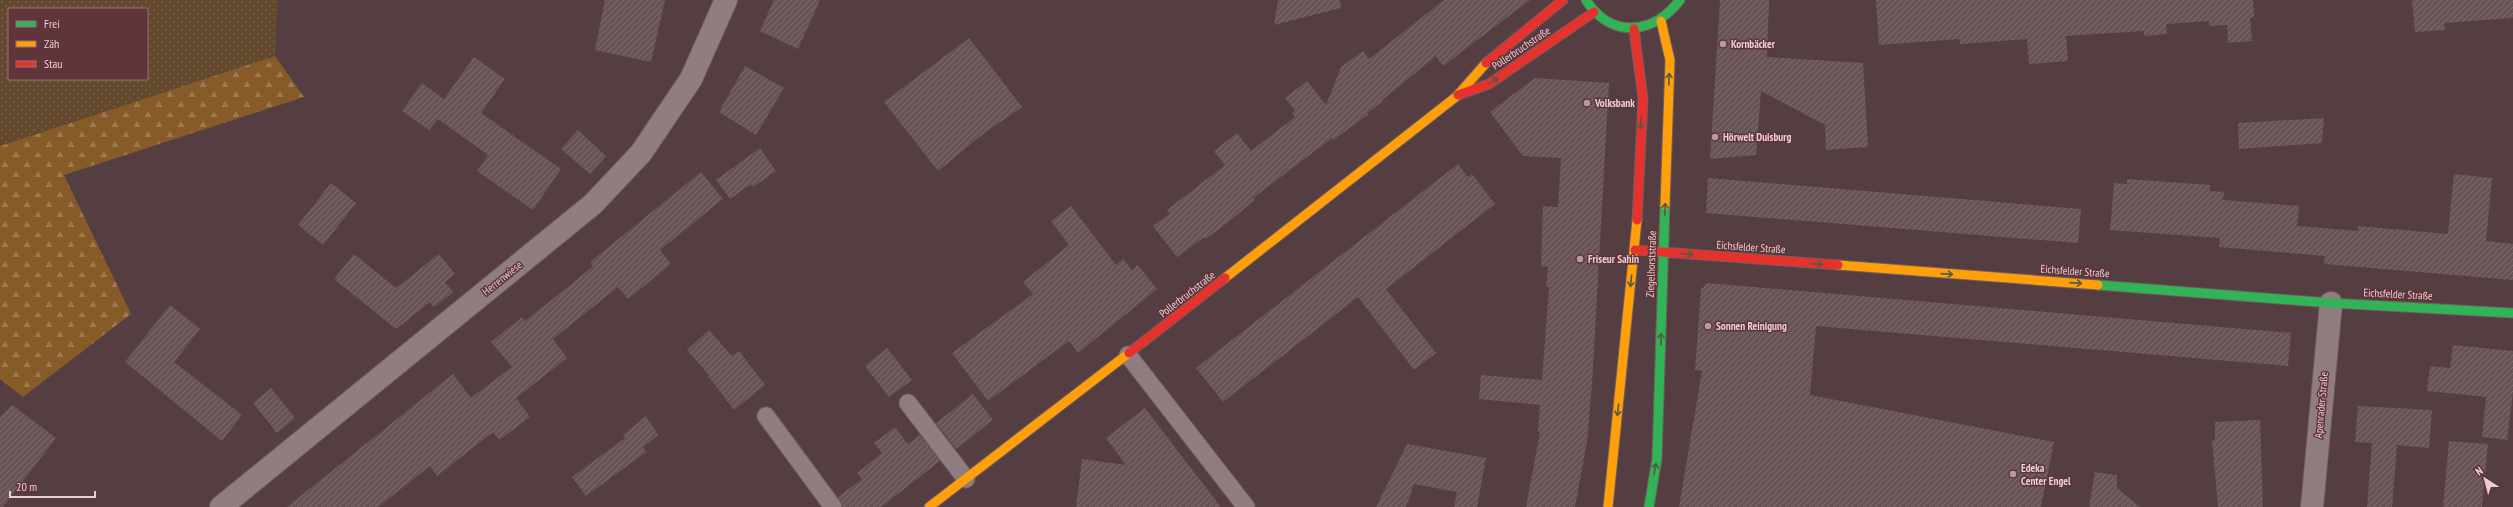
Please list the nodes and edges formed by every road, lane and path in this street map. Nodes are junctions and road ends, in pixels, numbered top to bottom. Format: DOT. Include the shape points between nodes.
graph roads {
  1 [pos="726,0"];
  2 [pos="1563,0"];
  3 [pos="1586,0"];
  4 [pos="1680,0"];
  5 [pos="1594,12"];
  6 [pos="1661,21"];
  7 [pos="1634,29"];
  8 [pos="1457,96"];
  9 [pos="1635,250"];
  10 [pos="1664,252"];
  11 [pos="2331,303"];
  12 [pos="2513,313"];
  13 [pos="1128,355"];
  14 [pos="908,403"];
  15 [pos="766,416"];
  16 [pos="966,479"];
  17 [pos="221,507"];
  18 [pos="833,507"];
  19 [pos="929,507"];
  20 [pos="1246,507"];
  21 [pos="1608,507"];
  22 [pos="1648,507"];
  23 [pos="2312,507"];
  1 -- 17 [label="street, Herrenwiese" via="691,79 641,154 593,204"];
  2 -- 8 [label="street, Pollerbruchstraße" via="1480,68"];
  3 -- 5 [label="street"];
  4 -- 6 [label="street" via="1674,10"];
  5 -- 7 [label="street" via="1605,21"];
  8 -- 5 [label="street, Pollerbruchstraße, one-way" via="1489,84"];
  6 -- 7 [label="street"];
  10 -- 6 [label="street, Ziegelhorststraße, one-way" via="1670,60"];
  7 -- 9 [label="street, Ziegelhorststraße, one-way" via="1643,98"];
  8 -- 13 [label="street, Pollerbruchstraße"];
  9 -- 10 [label="street, Eichsfelder Straße"];
  9 -- 21 [label="street, Ziegelhorststraße, one-way"];
  10 -- 11 [label="street, Eichsfelder Straße, one-way"];
  22 -- 10 [label="street, Ziegelhorststraße, one-way" via="1657,458"];
  11 -- 12 [label="street, Eichsfelder Straße"];
  11 -- 23 [label="street, Apenrader Straße"];
  13 -- 16 [label="street, Pollerbruchstraße"];
  13 -- 20 [label="lane"];
  14 -- 16 [label="lane"];
  15 -- 18 [label="lane"];
  16 -- 19 [label="street, Pollerbruchstraße"];
}
